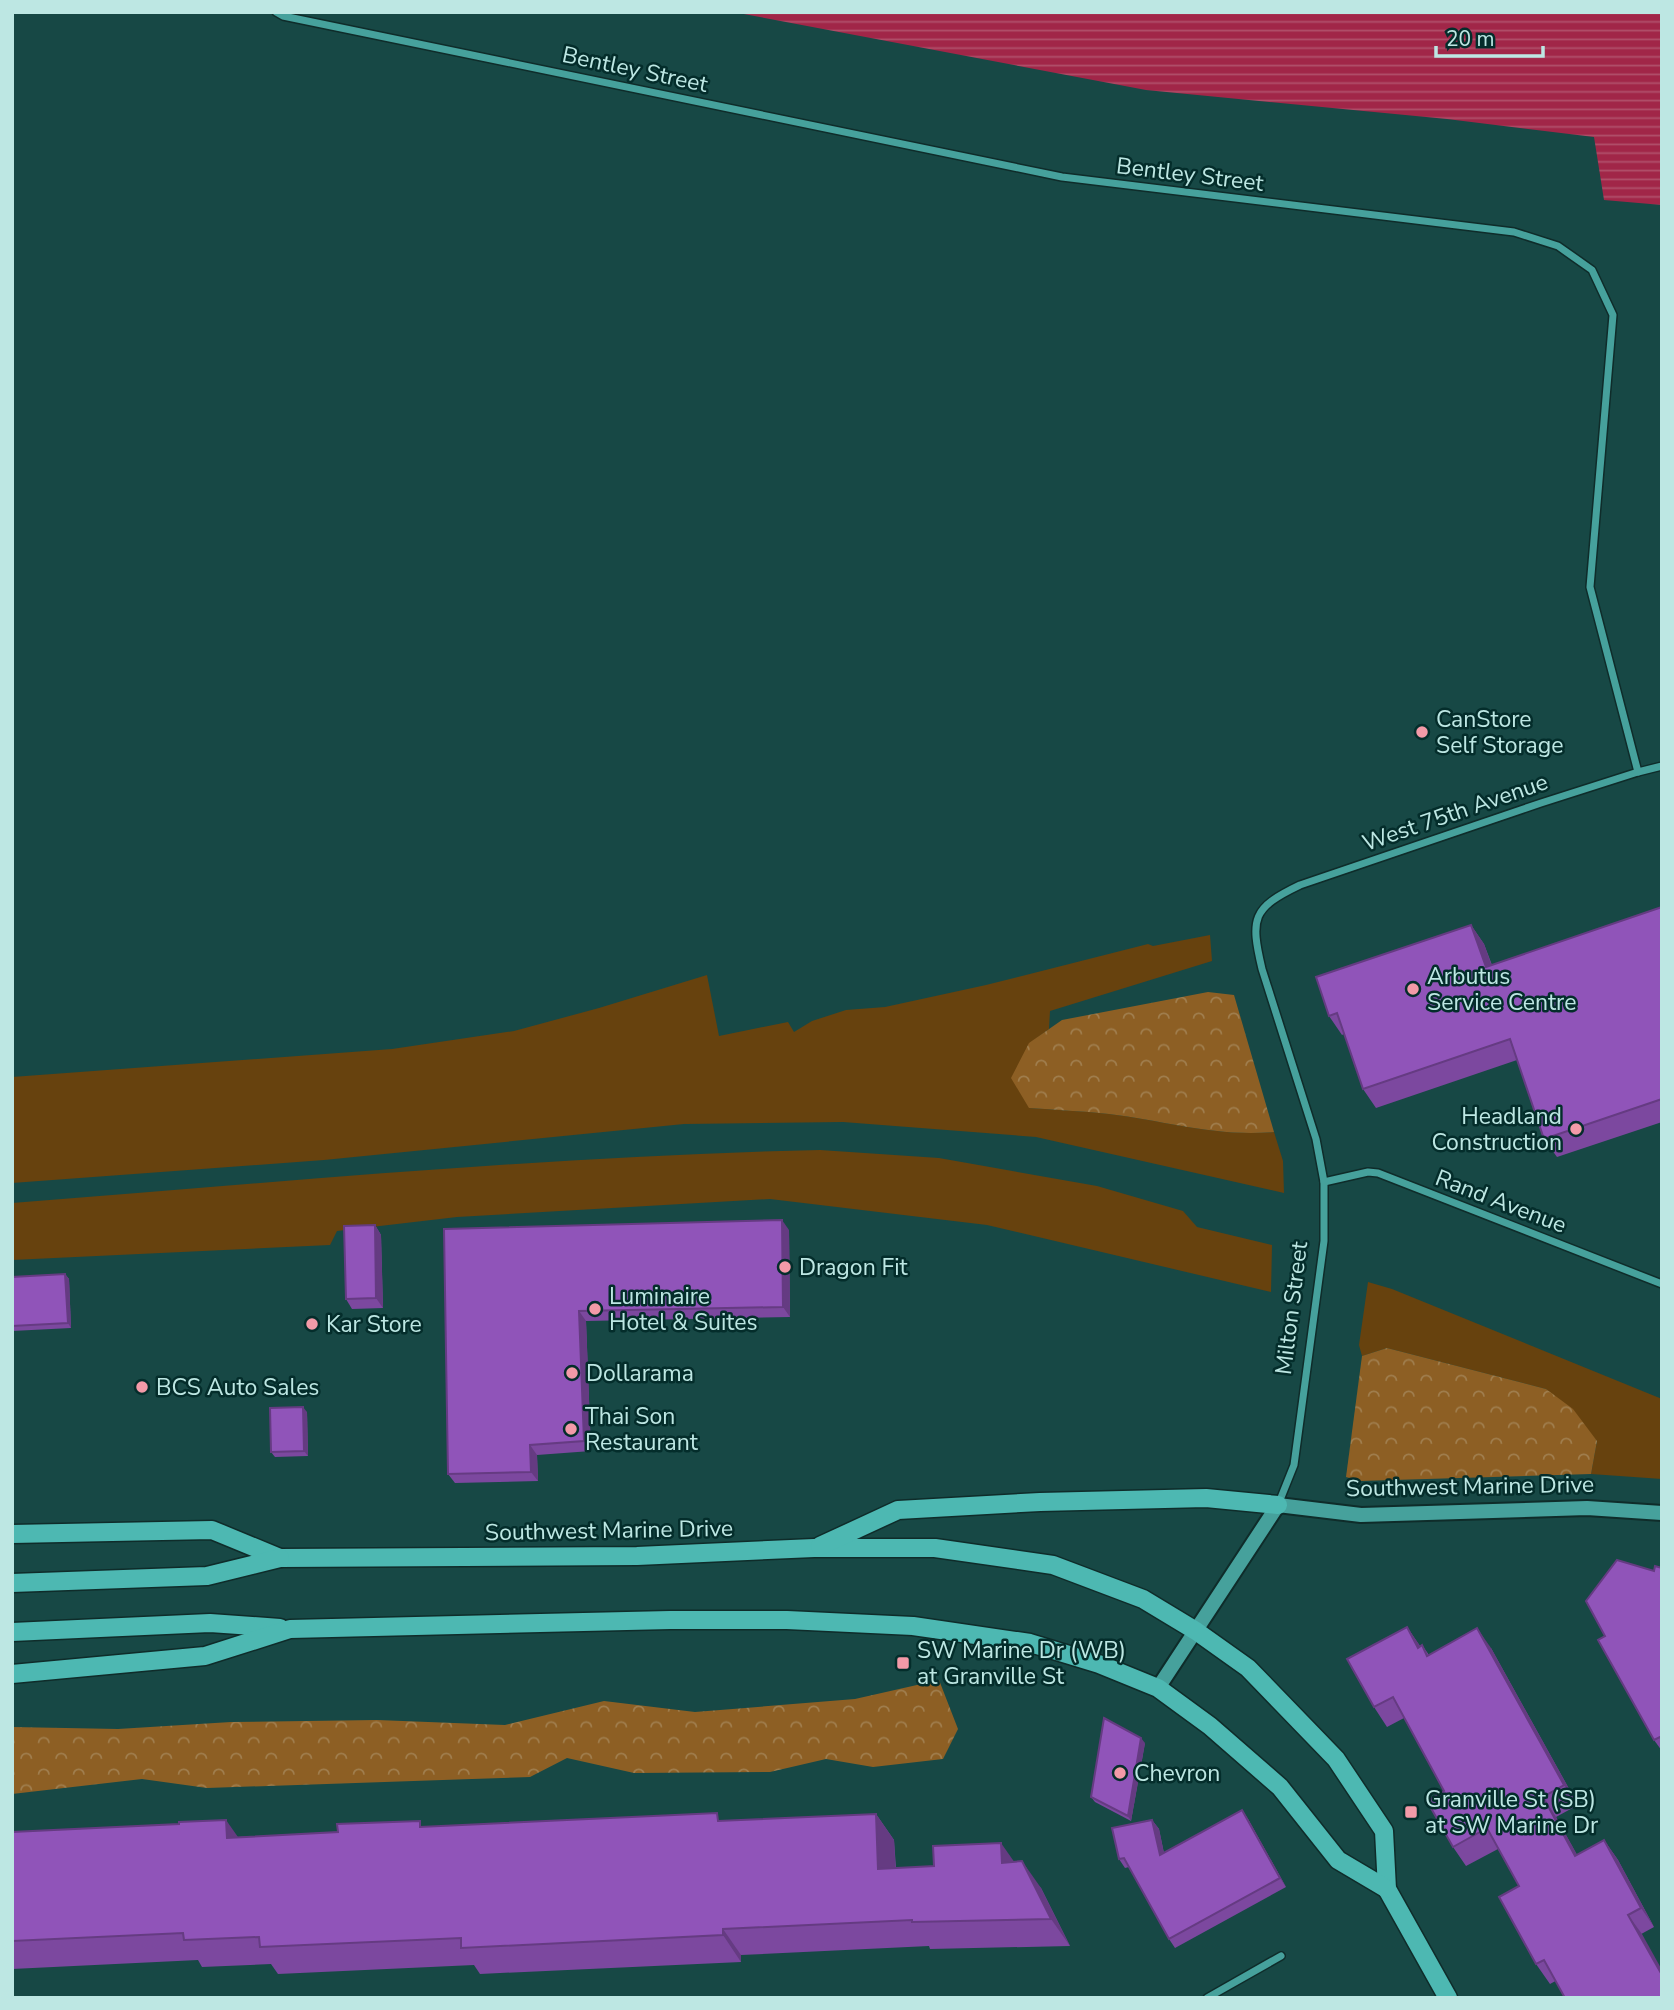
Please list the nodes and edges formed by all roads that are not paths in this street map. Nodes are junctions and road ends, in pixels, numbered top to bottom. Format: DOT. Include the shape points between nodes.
graph roads {
  1 [pos="276,12"];
  2 [pos="1662,766"];
  3 [pos="1638,772"];
  4 [pos="1264,906"];
  5 [pos="1324,1182"];
  6 [pos="1662,1284"];
  7 [pos="1278,1506"];
  8 [pos="1662,1513"];
  9 [pos="12,1534"];
  10 [pos="814,1548"];
  11 [pos="281,1558"];
  12 [pos="12,1583"];
  13 [pos="290,1629"];
  14 [pos="1196,1631"];
  15 [pos="12,1632"];
  16 [pos="12,1674"];
  17 [pos="1158,1688"];
  18 [pos="1387,1889"];
  19 [pos="1282,1956"];
  20 [pos="1207,1998"];
  21 [pos="1448,1998"];
  1 -- 3 [label="street, Bentley Street" via="1062,177 1514,232 1558,246 1592,270 1613,314 1590,587"];
  2 -- 3 [label="street, West 75th Avenue"];
  3 -- 4 [label="street, West 75th Avenue" via="1300,885"];
  4 -- 5 [label="street, Milton Street" via="1255,926 1255,941 1316,1139"];
  5 -- 6 [label="street, Rand Avenue" via="1378,1173"];
  5 -- 7 [label="street, Milton Street" via="1324,1241 1294,1465"];
  7 -- 8 [label="street, Southwest Marine Drive" via="1361,1515 1587,1508"];
  7 -- 10 [label="main road" via="1206,1498 898,1510"];
  7 -- 14 [label="street, Milton Street"];
  9 -- 11 [label="main road, Southwest Marine Drive" via="212,1530"];
  10 -- 11 [label="main road, Southwest Marine Drive" via="637,1556"];
  10 -- 14 [label="main road, Southwest Marine Drive" via="935,1548 1053,1565 1143,1598"];
  11 -- 12 [label="main road" via="207,1576"];
  13 -- 15 [label="main road" via="210,1623"];
  13 -- 16 [label="main road" via="205,1656"];
  13 -- 17 [label="main road" via="696,1620 913,1626 1030,1643"];
  14 -- 17 [label="street, Milton Street"];
  14 -- 18 [label="main road, Southwest Marine Drive" via="1248,1668 1336,1759 1384,1831"];
  17 -- 18 [label="main road" via="1280,1787 1338,1860"];
  18 -- 21 [label="main road"];
  19 -- 20 [label="street"];
}
